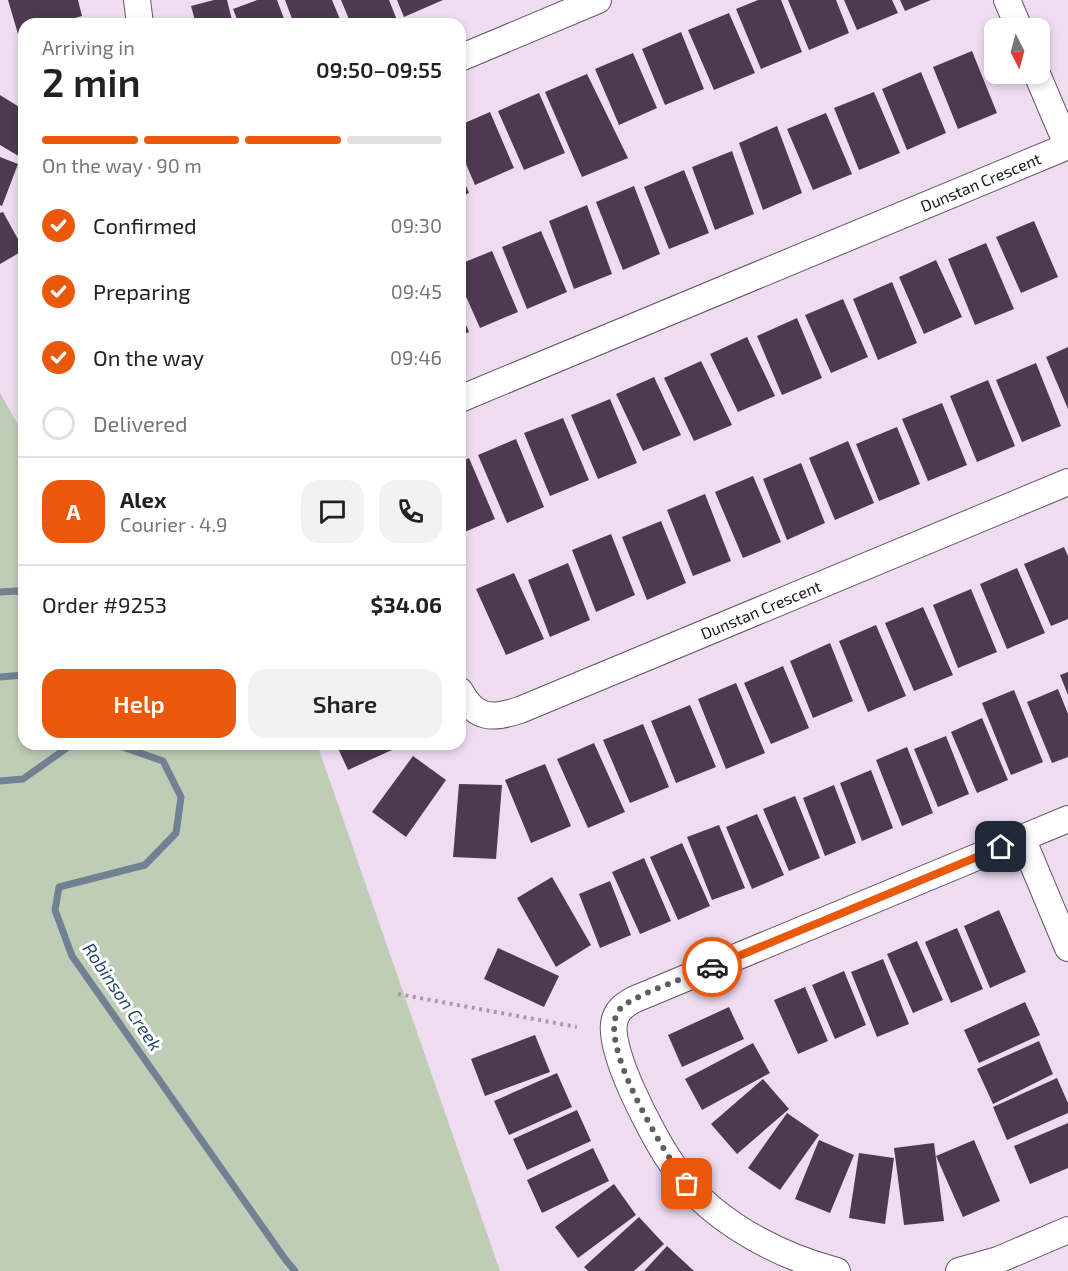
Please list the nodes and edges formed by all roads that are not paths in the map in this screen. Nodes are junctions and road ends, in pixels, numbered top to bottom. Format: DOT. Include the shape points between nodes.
graph roads {
  1 [pos="137,0"];
  2 [pos="598,0"];
  3 [pos="1007,0"];
  4 [pos="139,18"];
  5 [pos="1015,18"];
  6 [pos="466,55"];
  7 [pos="1041,84"];
  8 [pos="1068,146"];
  9 [pos="466,397"];
  10 [pos="1068,482"];
  11 [pos="466,703"];
  12 [pos="1068,819"];
  13 [pos="1022,838"];
  14 [pos="1068,948"];
  15 [pos="1068,1230"];
  16 [pos="837,1271"];
  17 [pos="959,1271"];
  1 -- 4 [label="street"];
  2 -- 6 [label="street"];
  3 -- 5 [label="street"];
  7 -- 8 [label="street"];
  8 -- 9 [label="street, Dunstan Crescent"];
  10 -- 11 [label="street, Dunstan Crescent" via="520,710 498,717 481,715"];
  12 -- 13 [label="street"];
  13 -- 14 [label="street"];
  13 -- 16 [label="street" via="633,1000 620,1009 614,1021 618,1053 649,1126 687,1184 719,1215 776,1250"];
  15 -- 17 [label="street" via="998,1260"];
}
